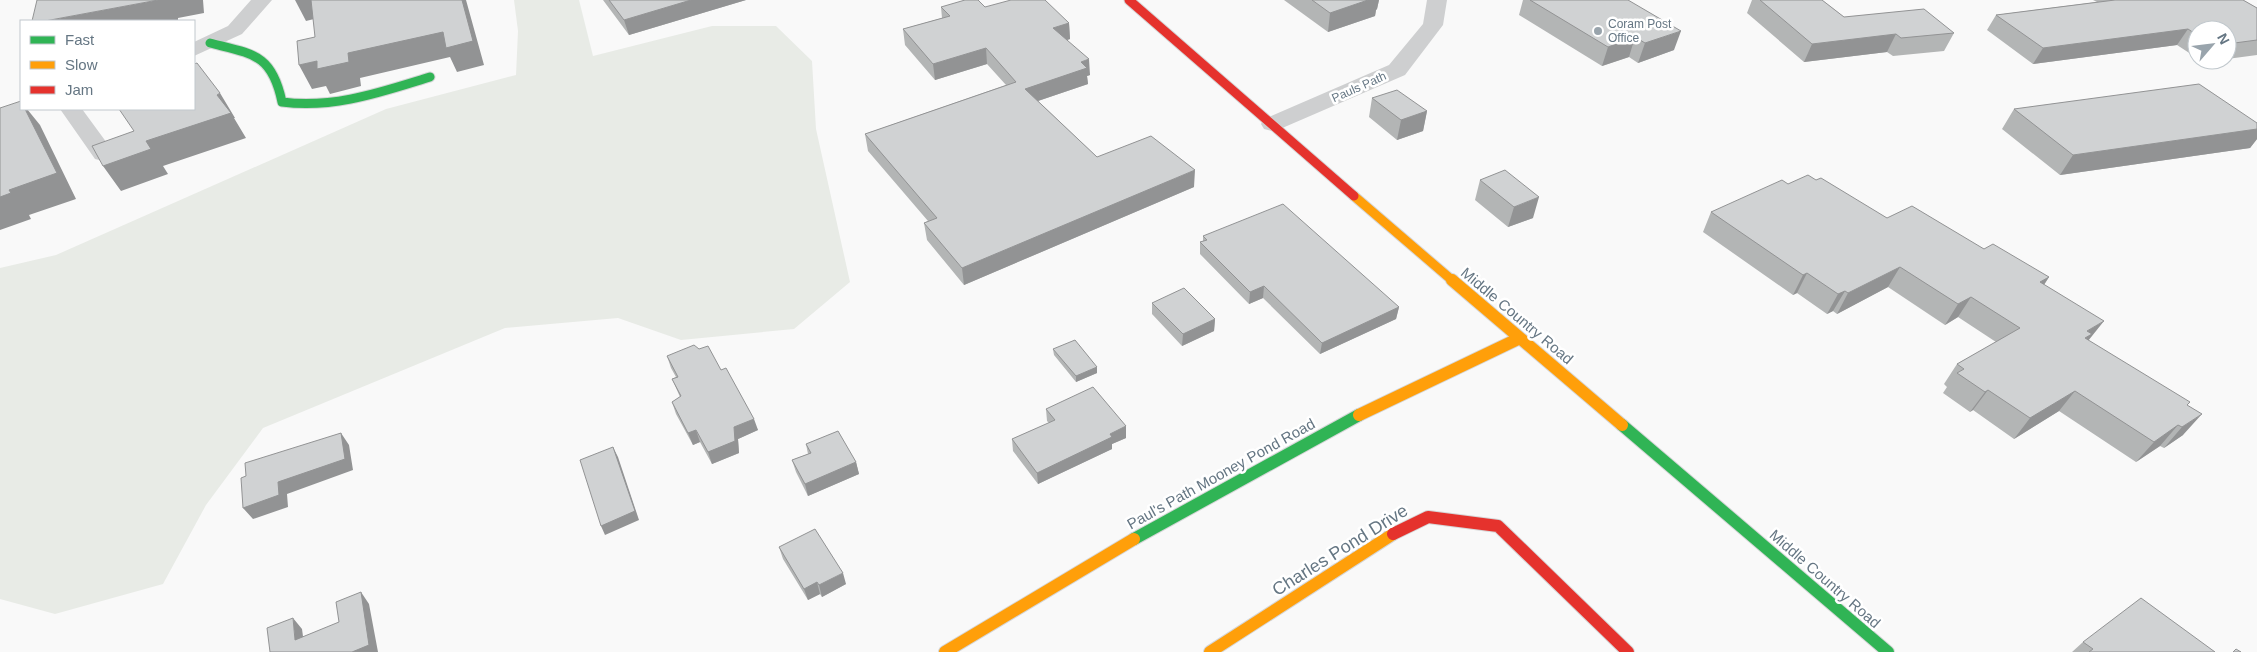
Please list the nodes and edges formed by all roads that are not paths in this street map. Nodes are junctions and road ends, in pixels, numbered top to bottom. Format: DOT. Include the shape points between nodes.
graph roads {
  1 [pos="262,0"];
  2 [pos="1128,0"];
  3 [pos="1436,0"];
  4 [pos="202,47"];
  5 [pos="430,77"];
  6 [pos="72,110"];
  7 [pos="1272,124"];
  8 [pos="103,154"];
  9 [pos="1520,338"];
  10 [pos="945,652"];
  11 [pos="1210,652"];
  12 [pos="1628,652"];
  13 [pos="1888,652"];
  1 -- 4 [label="street" via="235,30"];
  2 -- 7 [label="street, Middle Country Road"];
  3 -- 7 [label="street, Pauls Path" via="1433,25 1397,70"];
  4 -- 5 [label="street" via="253,56 265,63 273,72 282,102 290,105 322,106"];
  6 -- 8 [label="street"];
  7 -- 9 [label="street, Middle Country Road"];
  9 -- 10 [label="street, Paul's Path Mooney Pond Road" via="1325,432 1183,510"];
  9 -- 13 [label="street, Middle Country Road"];
  11 -- 12 [label="street, Charles Pond Drive" via="1391,535 1428,516 1498,526"];
}
